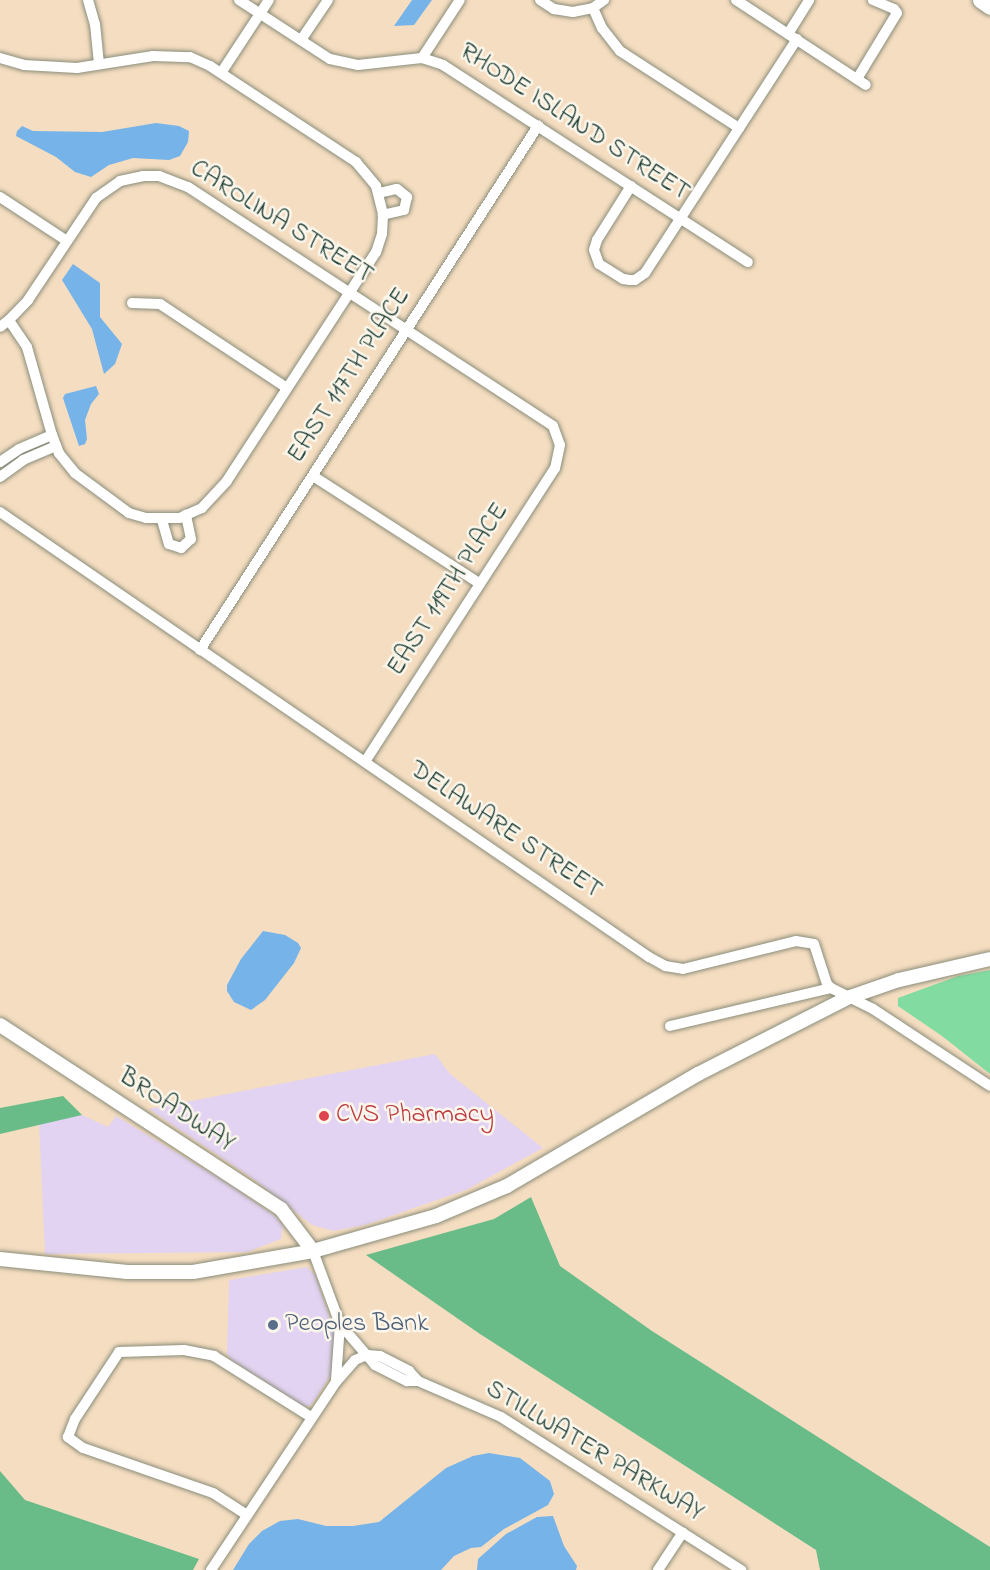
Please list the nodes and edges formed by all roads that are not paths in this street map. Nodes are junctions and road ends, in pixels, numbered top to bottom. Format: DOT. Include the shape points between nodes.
graph roads {
  1 [pos="88,0"];
  2 [pos="239,0"];
  3 [pos="269,0"];
  4 [pos="328,0"];
  5 [pos="460,0"];
  6 [pos="540,0"];
  7 [pos="604,0"];
  8 [pos="736,0"];
  9 [pos="809,0"];
  10 [pos="873,0"];
  11 [pos="980,0"];
  12 [pos="990,7"];
  13 [pos="593,8"];
  14 [pos="260,14"];
  15 [pos="792,37"];
  16 [pos="301,40"];
  17 [pos="0,58"];
  18 [pos="422,58"];
  19 [pos="99,64"];
  20 [pos="221,73"];
  21 [pos="538,126"];
  22 [pos="739,128"];
  23 [pos="631,186"];
  24 [pos="379,193"];
  25 [pos="0,197"];
  26 [pos="383,215"];
  27 [pos="681,218"];
  28 [pos="67,241"];
  29 [pos="748,262"];
  30 [pos="350,292"];
  31 [pos="132,303"];
  32 [pos="4,324"];
  33 [pos="407,330"];
  34 [pos="287,388"];
  35 [pos="559,439"];
  36 [pos="54,441"];
  37 [pos="0,462"];
  38 [pos="313,476"];
  39 [pos="0,477"];
  40 [pos="0,512"];
  41 [pos="186,515"];
  42 [pos="162,520"];
  43 [pos="479,583"];
  44 [pos="200,650"];
  45 [pos="365,762"];
  46 [pos="990,958"];
  47 [pos="831,988"];
  48 [pos="847,998"];
  49 [pos="0,1025"];
  50 [pos="670,1026"];
  51 [pos="990,1086"];
  52 [pos="313,1251"];
  53 [pos="0,1259"];
  54 [pos="340,1324"];
  55 [pos="367,1355"];
  56 [pos="336,1382"];
  57 [pos="311,1418"];
  58 [pos="247,1515"];
  59 [pos="683,1532"];
  60 [pos="211,1570"];
  61 [pos="658,1570"];
  62 [pos="741,1570"];
  1 -- 19 [label="street"];
  2 -- 14 [label="street, RHODE ISLAND STREET"];
  3 -- 14 [label="street"];
  4 -- 16 [label="street"];
  5 -- 18 [label="street"];
  6 -- 13 [label="street" via="564,11"];
  7 -- 13 [label="street"];
  8 -- 15 [label="street"];
  9 -- 15 [label="street"];
  10 -- 15 [label="street" via="897,14 861,82"];
  11 -- 12 [label="highway"];
  13 -- 22 [label="street" via="602,28 620,51"];
  14 -- 16 [label="street, RHODE ISLAND STREET"];
  14 -- 20 [label="street"];
  15 -- 22 [label="street"];
  16 -- 18 [label="street, RHODE ISLAND STREET" via="347,64"];
  17 -- 19 [label="street" via="44,68"];
  18 -- 21 [label="street, RHODE ISLAND STREET" via="443,65"];
  19 -- 20 [label="street" via="177,54 199,60"];
  20 -- 24 [label="street" via="356,162"];
  21 -- 23 [label="street, RHODE ISLAND STREET"];
  21 -- 33 [label="street, EAST 117TH PLACE"];
  22 -- 27 [label="street"];
  23 -- 27 [label="street, RHODE ISLAND STREET"];
  23 -- 27 [label="street" via="597,240 594,250 599,264 623,279 635,280 645,273"];
  24 -- 26 [label="street"];
  24 -- 26 [label="street" via="397,189 407,197 407,205 399,213"];
  25 -- 28 [label="street"];
  26 -- 30 [label="street, EAST 117TH PLACE" via="376,252"];
  27 -- 29 [label="street, RHODE ISLAND STREET"];
  28 -- 30 [label="street, CAROLINA STREET" via="89,206 104,191 128,179 172,179"];
  28 -- 32 [label="street, CAROLINA STREET" via="28,300"];
  30 -- 33 [label="street, CAROLINA STREET"];
  30 -- 34 [label="street, EAST 117TH PLACE"];
  31 -- 34 [label="street" via="160,304"];
  32 -- 36 [label="street" via="31,356"];
  33 -- 35 [label="street, CAROLINA STREET" via="547,420"];
  33 -- 38 [label="street, EAST 117TH PLACE"];
  34 -- 41 [label="street, EAST 117TH PLACE" via="219,492 202,508"];
  35 -- 43 [label="street, EAST 119TH PLACE" via="555,468"];
  36 -- 37 [label="street" via="19,450"];
  36 -- 39 [label="street"];
  36 -- 42 [label="street" via="75,473 100,494 137,516"];
  38 -- 43 [label="street"];
  38 -- 44 [label="street, EAST 117TH PLACE"];
  40 -- 44 [label="street, DELAWARE STREET"];
  41 -- 42 [label="street"];
  41 -- 42 [label="street" via="190,539 181,548 169,544"];
  43 -- 45 [label="street, EAST 119TH PLACE"];
  44 -- 45 [label="street, DELAWARE STREET"];
  45 -- 47 [label="street, DELAWARE STREET" via="665,966 683,969 796,941 814,944"];
  46 -- 48 [label="main road" via="899,980"];
  47 -- 48 [label="street"];
  47 -- 50 [label="street"];
  48 -- 51 [label="street" via="873,1009"];
  48 -- 52 [label="main road" via="698,1074 507,1186 436,1216"];
  49 -- 52 [label="main road, BROADWAY" via="281,1209"];
  52 -- 53 [label="main road" via="245,1265 171,1273 109,1271"];
  52 -- 54 [label="street"];
  54 -- 55 [label="street"];
  54 -- 56 [label="street"];
  55 -- 56 [label="street" via="355,1360"];
  55 -- 59 [label="street, STILLWATER PARKWAY" via="380,1356 410,1371 418,1382 501,1417"];
  56 -- 57 [label="street"];
  57 -- 58 [label="street"];
  57 -- 58 [label="street" via="214,1356 184,1350 119,1352 75,1419 68,1437 83,1448 213,1493"];
  58 -- 60 [label="street"];
  59 -- 61 [label="street"];
  59 -- 62 [label="street, STILLWATER PARKWAY"];
}
